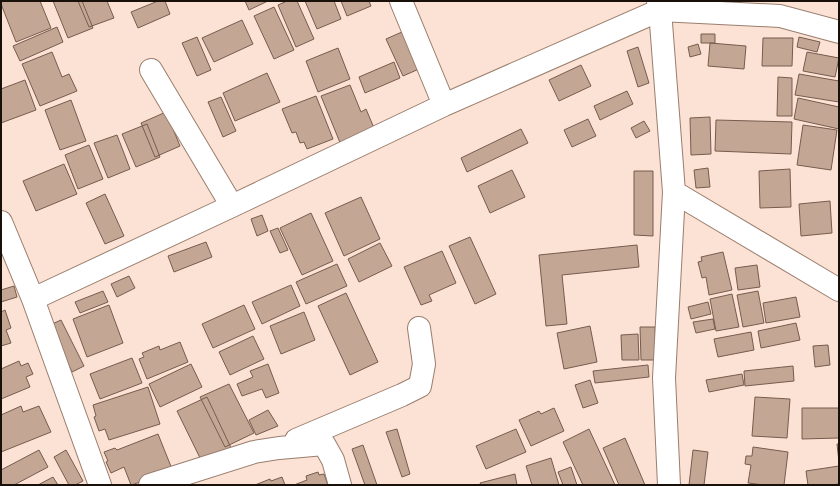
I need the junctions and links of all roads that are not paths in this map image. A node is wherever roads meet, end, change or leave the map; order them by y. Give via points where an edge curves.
1 (401, 1) edge
2 (659, 5) edge
3 (839, 32) edge
4 (151, 70) dead end
5 (444, 104) junction
6 (674, 192) junction
7 (232, 206) junction
8 (1, 222) edge
9 (839, 290) edge
10 (33, 299) junction
11 (419, 328) dead end
12 (279, 448) junction
13 (100, 485) edge
14 (150, 485) edge
15 (340, 485) edge
16 (669, 485) edge

1 - 5 street
2 - 3 street via 780,16
2 - 5 street
2 - 6 street
4 - 7 street
5 - 7 street
6 - 9 street
6 - 16 street via 664,378
7 - 10 street
8 - 10 street
10 - 13 street
11 - 12 street via 424,364 420,386
12 - 14 street via 254,452
12 - 15 street via 324,444 333,460

